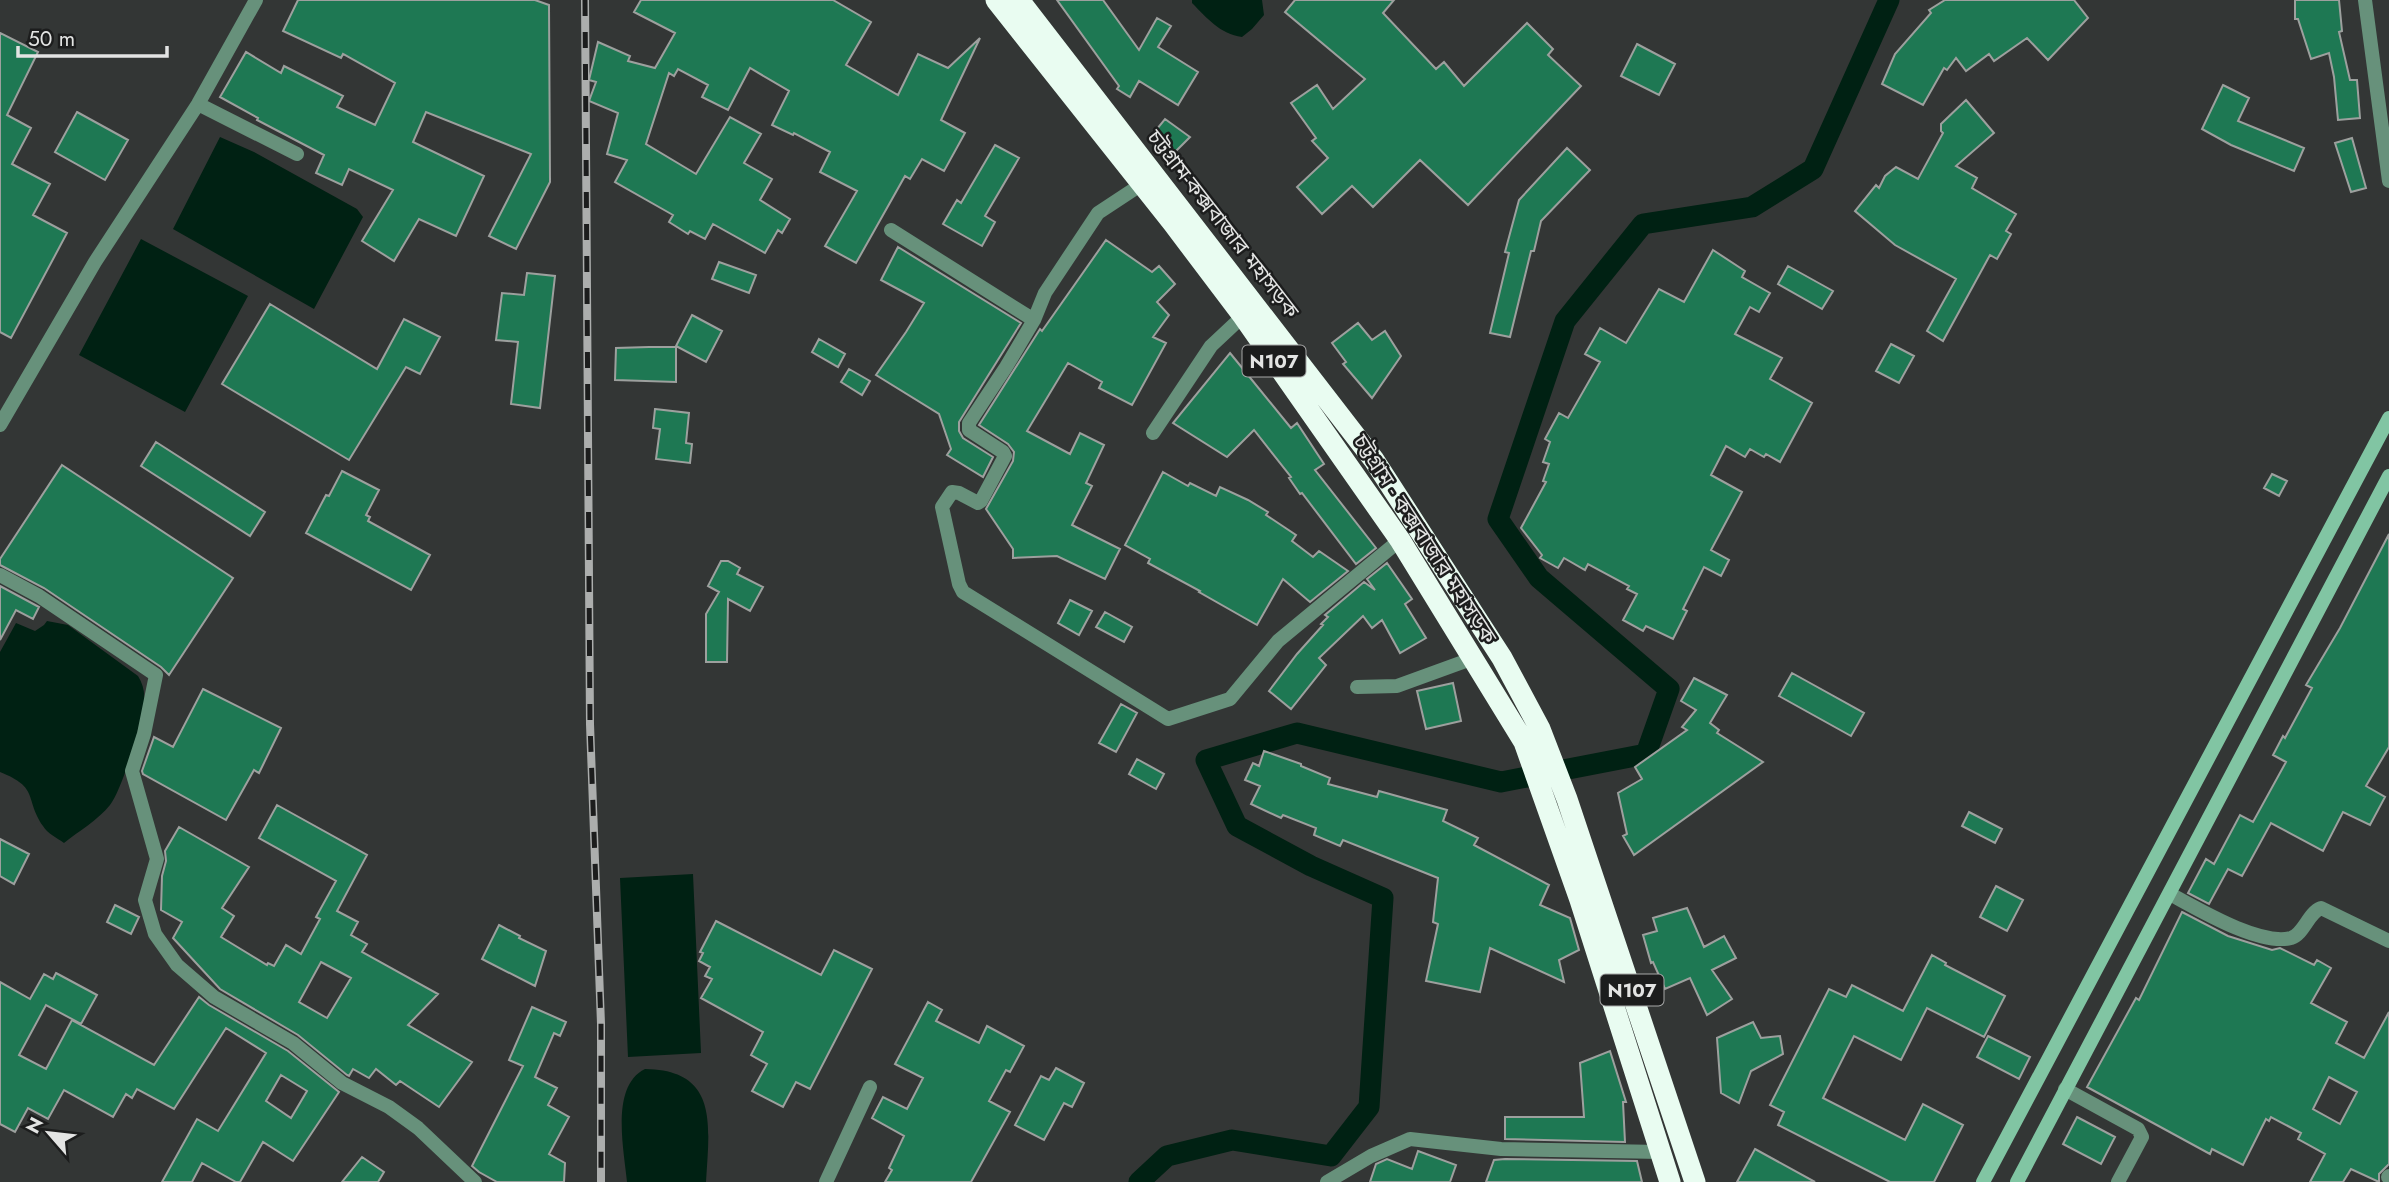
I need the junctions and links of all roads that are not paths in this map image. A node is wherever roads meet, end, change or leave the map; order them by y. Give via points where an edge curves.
1 (256, 0) edge
2 (996, 0) edge
3 (1018, 0) edge
4 (2365, 0) edge
5 (198, 104) junction
6 (297, 154) dead end
7 (2389, 181) edge
8 (1142, 184) junction
9 (891, 230) dead end
10 (1243, 316) junction
11 (1034, 320) junction
12 (2389, 418) edge
13 (0, 425) edge
14 (1153, 433) dead end
15 (2389, 476) edge
16 (1400, 540) junction
17 (0, 575) edge
18 (1474, 658) junction
19 (1357, 687) dead end
20 (1532, 735) junction
21 (2170, 894) junction
22 (2389, 941) edge
23 (870, 1087) dead end
24 (2065, 1089) junction
25 (1661, 1152) junction
26 (475, 1182) edge
27 (826, 1182) edge
28 (1327, 1182) edge
29 (1670, 1182) edge
30 (1695, 1182) edge
31 (1983, 1182) edge
32 (2017, 1182) edge
33 (2118, 1182) edge

1 - 5 street
2 - 8 highway, চট্টগ্রাম - কক্সবাজার মহাসড়ক / N107
3 - 20 highway, চট্টগ্রাম-কক্সবাজার মহাসড়ক / N107 via 1374,460 1502,658
4 - 7 street
5 - 6 street
5 - 13 street via 95,262
8 - 10 highway, চট্টগ্রাম - কক্সবাজার মহাসড়ক / N107
8 - 11 street via 1098,213 1045,293
9 - 11 street
10 - 14 street via 1211,346
10 - 16 highway, চট্টগ্রাম - কক্সবাজার মহাসড়ক / N107
11 - 16 street via 968,426 1003,452 1005,460 981,501 952,492 942,507 959,584 963,592 1168,719 1230,699 1278,640
12 - 31 street
15 - 21 street
16 - 18 highway, চট্টগ্রাম - কক্সবাজার মহাসড়ক / N107
17 - 26 street via 156,675 132,771 158,859 145,900 155,934 177,965 214,997 293,1043 342,1083 389,1107
18 - 19 street via 1397,686
18 - 20 highway, চট্টগ্রাম - কক্সবাজার মহাসড়ক / N107
20 - 25 highway, চট্টগ্রাম - কক্সবাজার মহাসড়ক / N107 via 1547,808
20 - 30 highway, N107 via 1567,799
21 - 22 street via 2225,924 2264,936 2289,939 2321,908
21 - 24 street
23 - 27 street
24 - 32 street
24 - 33 street via 2141,1132
25 - 28 street via 1501,1149 1409,1139
25 - 29 highway, চট্টগ্রাম - কক্সবাজার মহাসড়ক / N107

